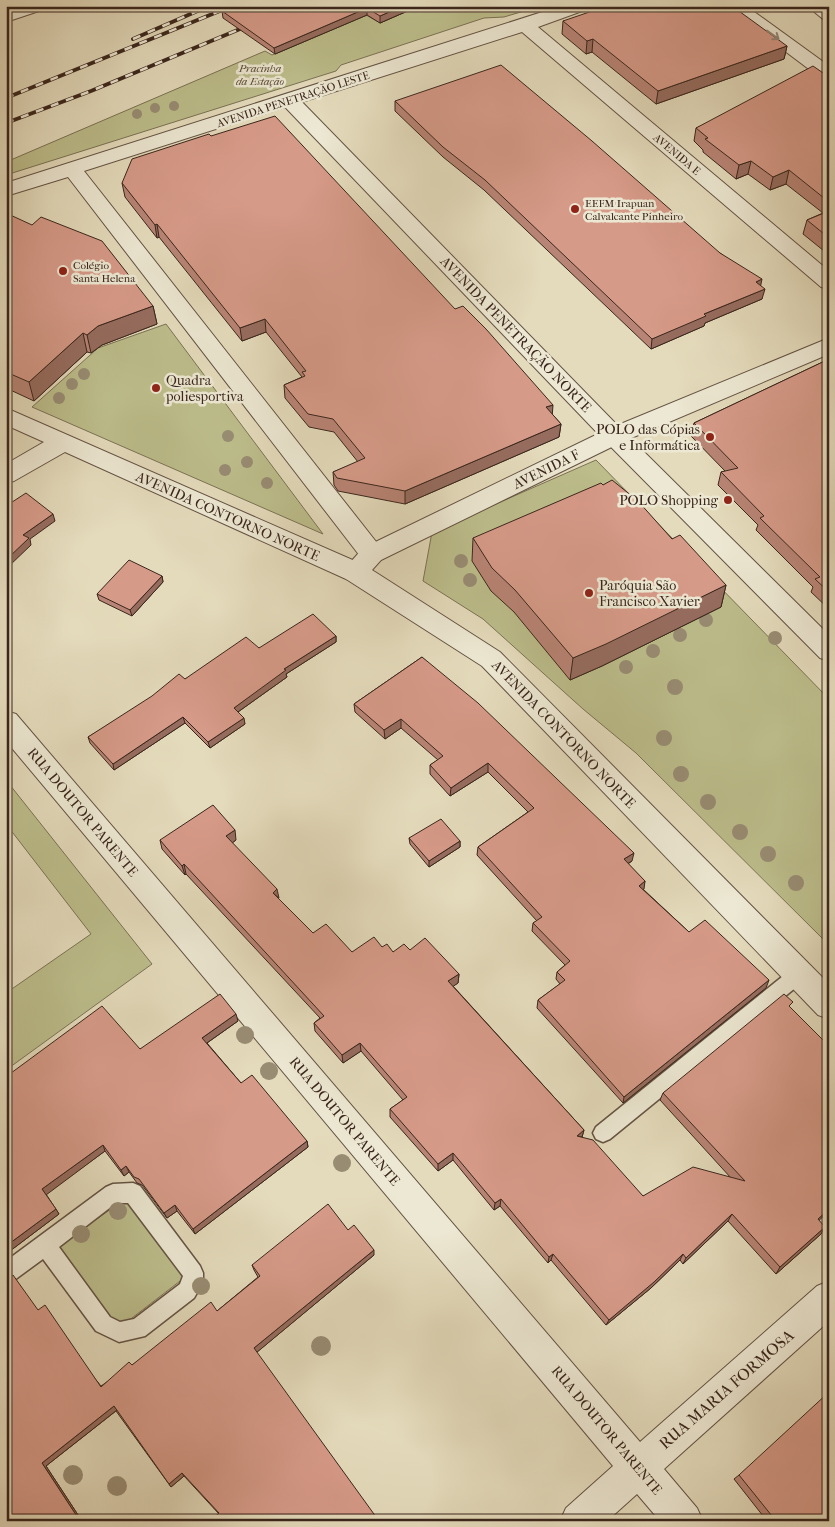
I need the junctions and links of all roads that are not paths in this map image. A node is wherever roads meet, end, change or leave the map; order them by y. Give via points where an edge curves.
1 (36, 6) edge
2 (579, 6) edge
3 (734, 6) edge
4 (816, 6) edge
5 (829, 15) edge
6 (6, 17) edge
7 (525, 25) junction
8 (829, 75) edge
9 (289, 100) junction
10 (73, 170) junction
11 (6, 190) edge
12 (829, 282) edge
13 (829, 345) edge
14 (6, 416) edge
15 (614, 436) junction
16 (63, 442) junction
17 (6, 474) edge
18 (363, 563) junction
19 (829, 651) edge
20 (6, 722) edge
21 (799, 974) junction
22 (829, 1005) edge
23 (603, 1133) dead end
24 (45, 1245) junction
25 (6, 1274) edge
26 (829, 1298) edge
27 (639, 1466) junction
28 (579, 1521) edge
29 (684, 1521) edge

1 - 6 street
2 - 7 street, AVENIDA PENETRAÇÃO LESTE
3 -> 8 street
4 - 5 street
7 - 9 street, AVENIDA PENETRAÇÃO LESTE
7 - 12 street, AVENIDA E
9 - 10 street, AVENIDA PENETRAÇÃO LESTE
9 - 15 street, AVENIDA PENETRAÇÃO NORTE
10 - 11 street, AVENIDA PENETRAÇÃO LESTE
10 - 18 street
13 - 15 street, AVENIDA F
14 - 16 street, AVENIDA CONTORNO NORTE
15 - 18 street, AVENIDA F
15 - 19 street, AVENIDA PENETRAÇÃO NORTE
16 - 17 street
16 - 18 street, AVENIDA CONTORNO NORTE
18 - 21 street, AVENIDA CONTORNO NORTE via 491,659
20 - 27 street, RUA DOUTOR PARENTE
21 - 22 street, AVENIDA CONTORNO NORTE
21 - 23 lane
24 - 24 lane via 103,1324 119,1332 138,1329 193,1282 193,1273 133,1193 113,1194
24 - 25 lane
26 - 27 street, RUA MARIA FORMOSA
27 - 28 street, RUA MARIA FORMOSA
27 - 29 street, RUA DOUTOR PARENTE

